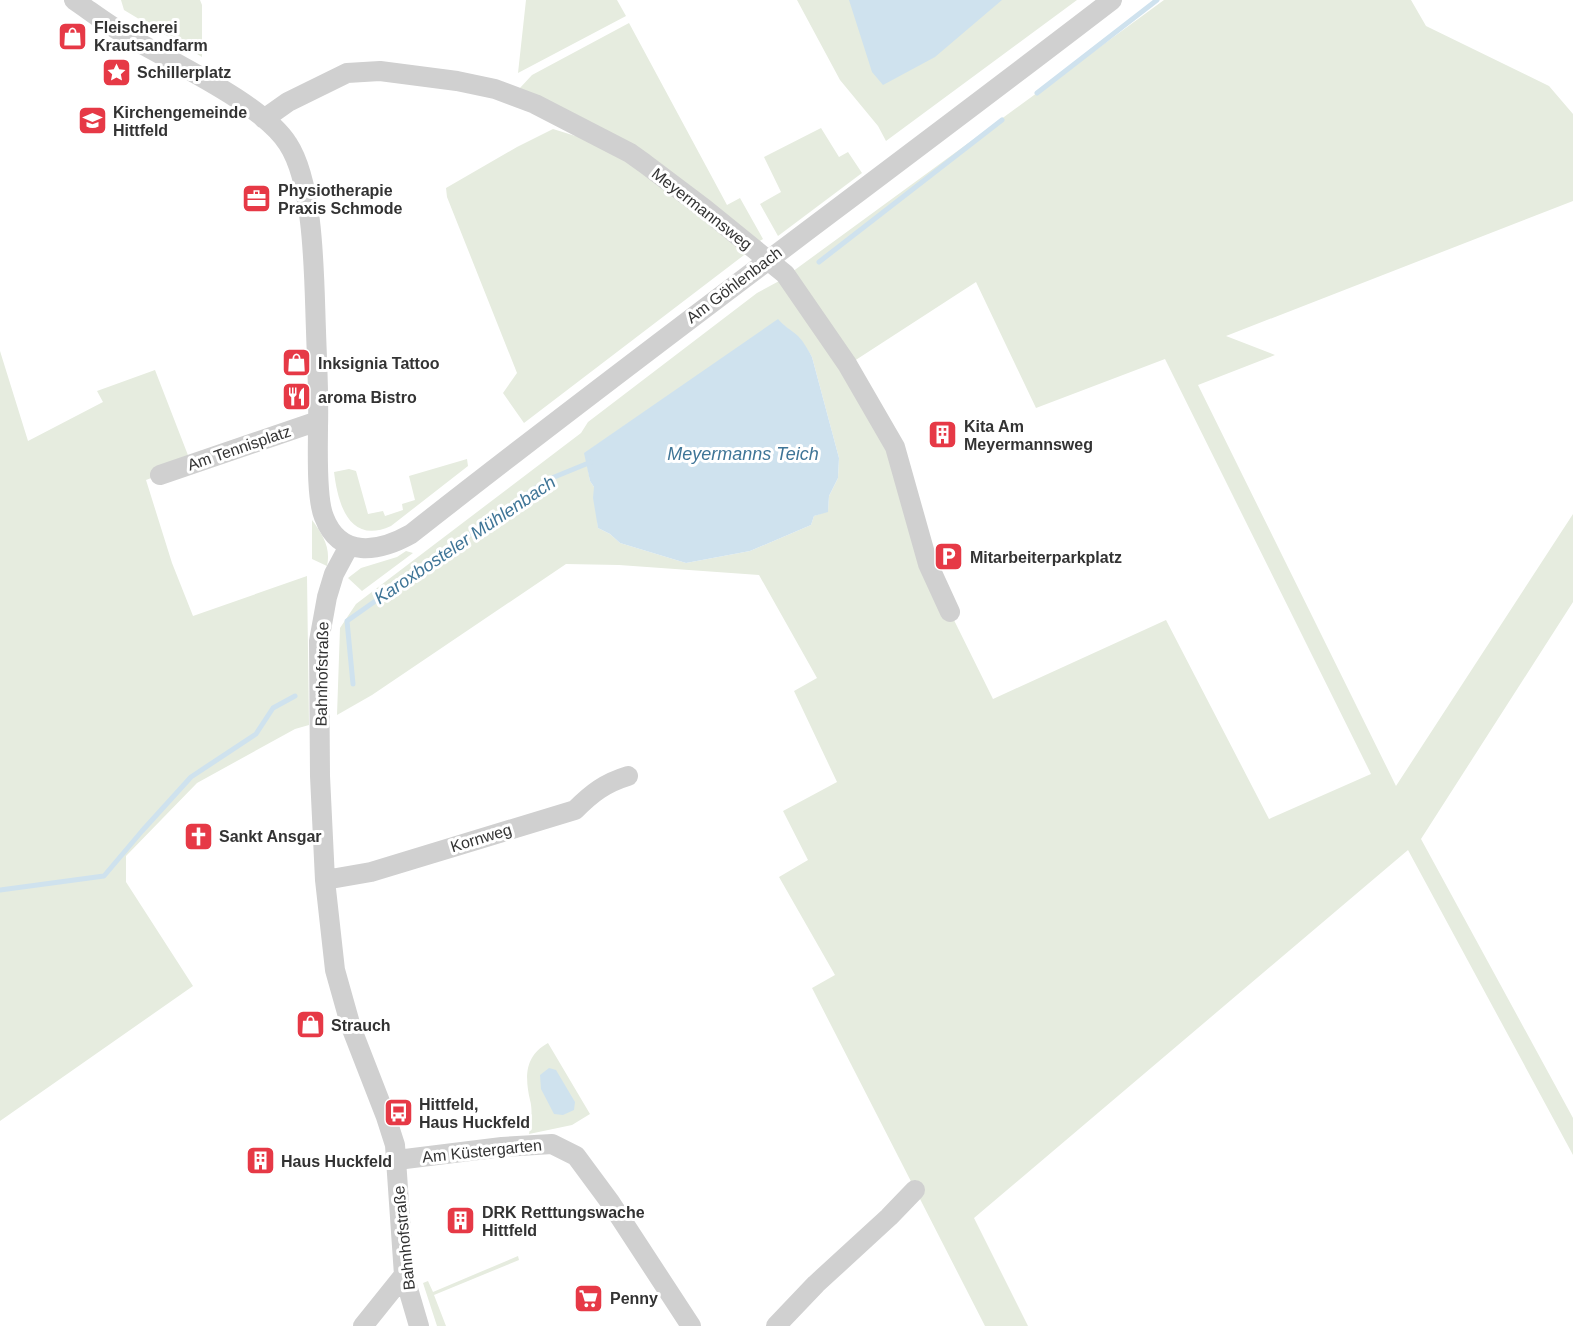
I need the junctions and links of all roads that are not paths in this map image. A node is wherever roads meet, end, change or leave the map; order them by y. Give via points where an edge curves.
1 (74, 0) edge
2 (1112, 0) edge
3 (264, 119) junction
4 (766, 260) junction
5 (318, 421) junction
6 (160, 475) dead end
7 (350, 546) junction
8 (950, 612) dead end
9 (628, 776) dead end
10 (325, 880) junction
11 (397, 1160) junction
12 (915, 1190) dead end
13 (404, 1275) junction
14 (363, 1326) edge
15 (418, 1326) edge
16 (691, 1326) edge
17 (776, 1326) edge

1 - 3 street
2 - 4 street, Am Göhlenbach
3 - 4 street, Meyermannsweg via 288,102 347,73 380,71 495,89 535,104 630,153
3 - 5 street via 295,155 304,189 312,241
4 - 7 street, Am Göhlenbach via 411,534 372,549
4 - 8 street, Meyermannsweg via 785,274 848,364 895,447 928,564
5 - 6 street, Am Tennisplatz
5 - 7 street via 323,517 334,536
7 - 10 street, Bahnhofstraße via 334,574 320,641
9 - 10 street, Kornweg via 610,782 575,810 371,872
10 - 11 street, Bahnhofstraße via 335,970
11 - 13 street, Bahnhofstraße
11 - 16 street, Am Küstergarten via 552,1144 576,1156
12 - 17 street
13 - 14 street
13 - 15 street, Bahnhofstraße

